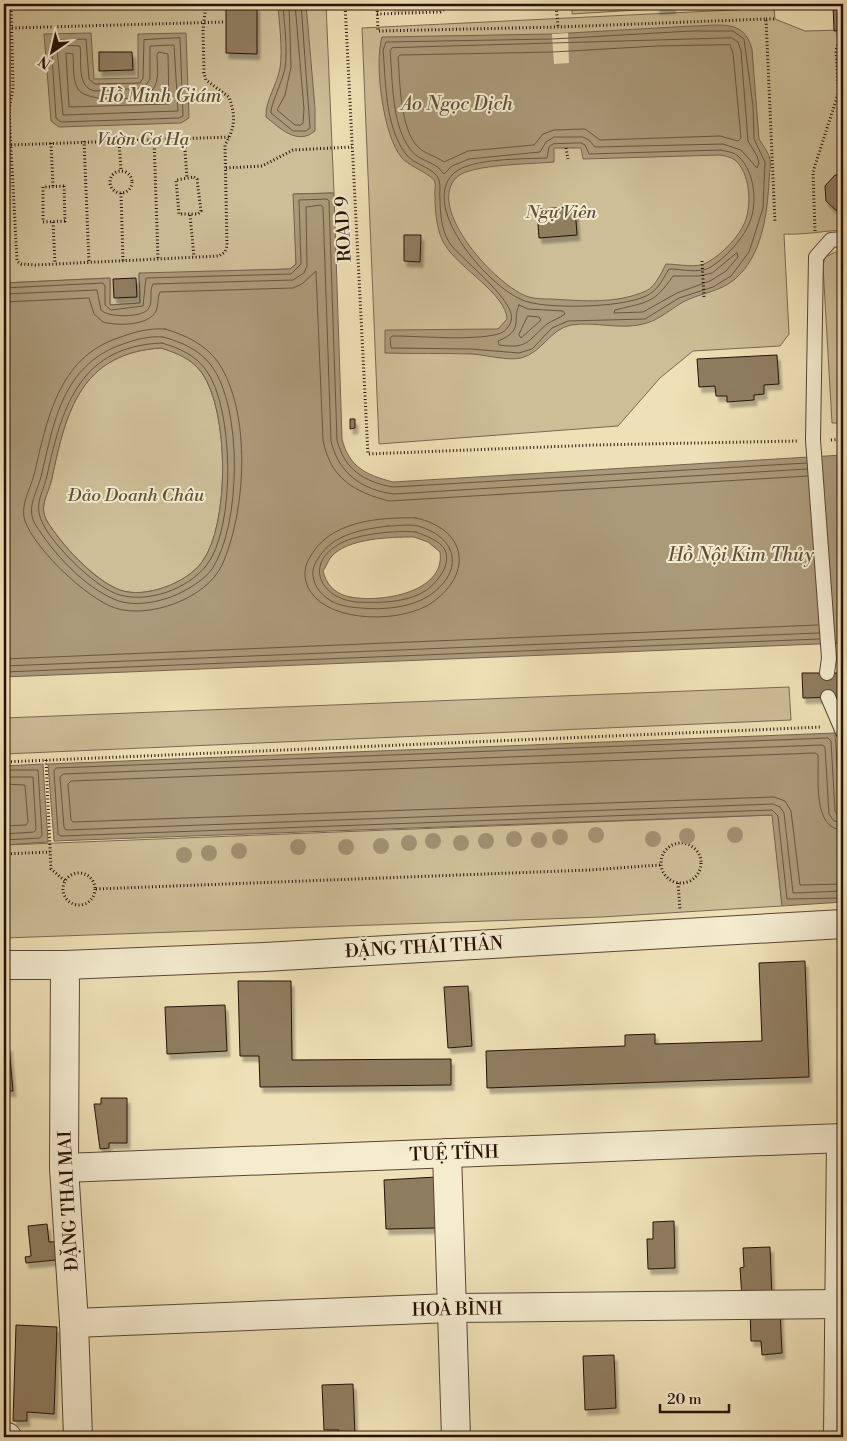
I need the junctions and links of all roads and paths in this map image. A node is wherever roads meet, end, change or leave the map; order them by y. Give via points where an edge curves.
1 (11, 4) edge
2 (206, 4) edge
3 (345, 4) edge
4 (377, 4) edge
5 (454, 4) edge
6 (556, 4) edge
7 (843, 4) edge
8 (377, 14) junction
9 (843, 14) edge
10 (766, 19) junction
11 (775, 19) dead end
12 (204, 21) junction
13 (224, 22) dead end
14 (558, 27) junction
15 (12, 28) junction
16 (843, 32) edge
17 (838, 94) junction
18 (4, 100) edge
19 (11, 100) junction
20 (230, 137) junction
21 (154, 138) junction
22 (184, 138) junction
23 (119, 140) junction
24 (84, 142) junction
25 (51, 143) junction
26 (11, 145) junction
27 (352, 147) junction
28 (566, 148) dead end
29 (568, 159) dead end
30 (226, 168) junction
31 (121, 170) junction
32 (843, 175) edge
33 (186, 178) junction
34 (53, 187) junction
35 (121, 193) junction
36 (190, 215) junction
37 (53, 222) junction
38 (775, 223) dead end
39 (843, 239) edge
40 (194, 257) junction
41 (816, 257) junction
42 (158, 259) junction
43 (123, 261) junction
44 (702, 261) dead end
45 (89, 263) junction
46 (55, 264) junction
47 (704, 297) dead end
48 (813, 440) junction
49 (827, 673) dead end
50 (830, 704) dead end
51 (842, 729) edge
52 (4, 762) edge
53 (46, 762) junction
54 (843, 790) edge
55 (50, 852) junction
56 (4, 854) edge
57 (661, 864) junction
58 (65, 881) junction
59 (96, 890) junction
60 (843, 924) edge
61 (4, 965) edge
62 (65, 965) junction
63 (842, 1138) edge
64 (447, 1153) junction
65 (64, 1168) junction
66 (840, 1304) junction
67 (451, 1308) junction
68 (74, 1323) junction
69 (78, 1437) edge
70 (456, 1437) edge
71 (838, 1437) edge

1 - 15 path
2 - 12 path
3 - 27 path, ROAD 9
4 - 8 path
5 - 8 path via 440,12
6 - 14 path
7 - 9 path
8 - 14 path via 378,31
10 - 11 path
10 - 14 path
10 - 38 path
12 - 13 path
12 - 15 path
12 - 20 path via 204,74 206,80 229,97 234,125
15 - 19 path
16 - 17 path via 836,50
17 - 32 path
17 - 41 path via 813,172
18 - 19 path
19 - 26 path
20 - 22 path
20 - 30 path via 225,145
21 - 22 path
21 - 23 path
21 - 42 path
22 - 33 path
23 - 24 path
23 - 31 path
24 - 25 path
24 - 45 path
25 - 26 path
25 - 34 path
26 - 46 path via 17,261 34,266
27 - 30 path via 293,150 262,166
27 - 48 path, ROAD 9 via 368,454
28 - 29 path
30 - 40 path via 225,252 219,256
31 - 35 path via 128,172 132,182 127,191
31 - 35 path via 112,174 109,184
33 - 36 path via 176,180 179,214
33 - 36 path via 197,179 201,211
34 - 37 path via 43,187 43,222
34 - 37 path via 64,186 65,221
35 - 43 path
36 - 40 path
37 - 46 path
39 - 41 lane via 831,240
40 - 42 path
41 - 48 lane
42 - 43 path
43 - 45 path
44 - 47 path
45 - 46 path
48 - 49 lane via 829,658
50 - 51 lane
51 - 53 path
51 - 54 path
52 - 53 path
53 - 55 path
55 - 56 path
55 - 58 path via 51,869
57 - 57 path via 666,850 680,843 695,848 701,862 696,877 682,884 668,878
57 - 59 path
58 - 59 path via 79,873 88,875
58 - 59 path via 65,897 71,903 87,903
60 - 62 street, ĐẶNG THÁI THÂN
61 - 62 street, ĐẶNG THÁI THÂN
62 - 65 street, ĐẶNG THAI MAI
63 - 64 street, TUỆ TĨNH
63 - 66 street
64 - 65 street, TUỆ TĨNH
64 - 67 street
65 - 68 street, ĐẶNG THAI MAI
66 - 67 street, HOÀ BÌNH
66 - 71 street
67 - 68 street, HOÀ BÌNH
67 - 70 street
68 - 69 street, ĐẶNG THAI MAI

